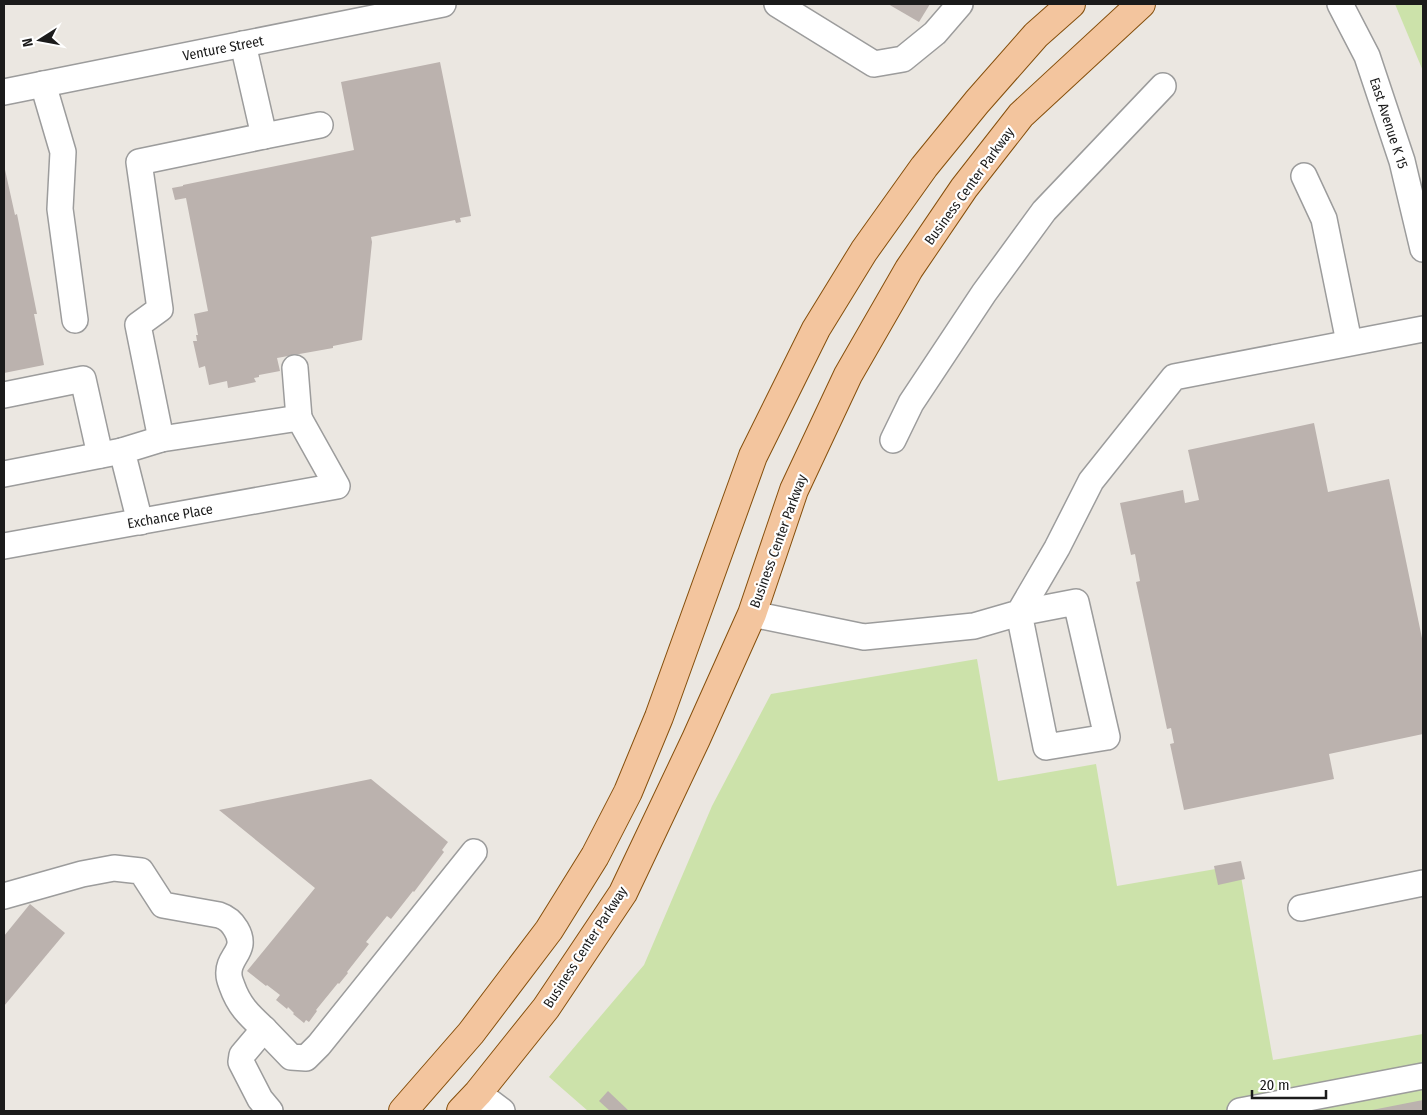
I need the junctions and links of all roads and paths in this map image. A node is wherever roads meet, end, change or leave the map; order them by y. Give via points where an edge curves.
1 (443, 4) edge
2 (777, 4) edge
3 (960, 4) edge
4 (1071, 4) edge
5 (1141, 4) edge
6 (1340, 4) edge
7 (243, 44) junction
8 (43, 84) junction
9 (1163, 86) dead end
10 (4, 92) edge
11 (320, 125) dead end
12 (264, 136) junction
13 (1304, 176) dead end
14 (1423, 248) edge
15 (75, 320) dead end
16 (1423, 329) edge
17 (1349, 342) junction
18 (295, 368) dead end
19 (4, 395) edge
20 (299, 418) junction
21 (162, 439) junction
22 (893, 440) dead end
23 (111, 453) junction
24 (4, 474) edge
25 (140, 522) junction
26 (4, 546) edge
27 (752, 614) junction
28 (1019, 614) junction
29 (474, 852) dead end
30 (1423, 883) edge
31 (4, 896) edge
32 (1301, 908) dead end
33 (264, 1028) junction
34 (1423, 1076) edge
35 (469, 1102) edge
36 (270, 1111) edge
37 (403, 1111) edge
38 (502, 1111) edge
39 (1240, 1111) edge

1 - 7 street, Venture Street
2 - 3 street via 874,64 903,59 934,33
4 - 37 main road via 1036,35 924,167 864,252 816,329 752,456 659,717 628,792 603,840 549,930 471,1033
5 - 27 main road, Business Center Parkway via 1021,115 964,188 910,269 848,375 794,490
6 - 14 street, East Avenue K 15 via 1367,56 1402,161
7 - 8 street, Venture Street
7 - 12 street
8 - 10 street, Venture Street
8 - 15 street via 63,152 60,209
9 - 22 street via 1044,211 911,402
11 - 12 street
12 - 21 street via 139,162 160,309 138,325
13 - 17 street via 1324,219
16 - 17 street
17 - 28 street via 1174,377 1091,481
18 - 20 street
19 - 23 street via 83,379
20 - 21 street
20 - 25 street, Exchance Place via 337,486
21 - 23 street
23 - 24 street
23 - 25 street
25 - 26 street, Exchance Place
27 - 28 street via 864,637 974,626
27 - 35 main road, Business Center Parkway via 623,893 546,1008
28 - 28 street via 1046,747 1107,737 1076,602
29 - 33 street via 306,1058 291,1057
30 - 32 street
31 - 33 street via 114,868 141,871 163,905 219,915 233,923 240,936 241,947 229,968 228,977 237,1000
33 - 36 street via 242,1055 241,1062
34 - 39 street
35 - 38 street

